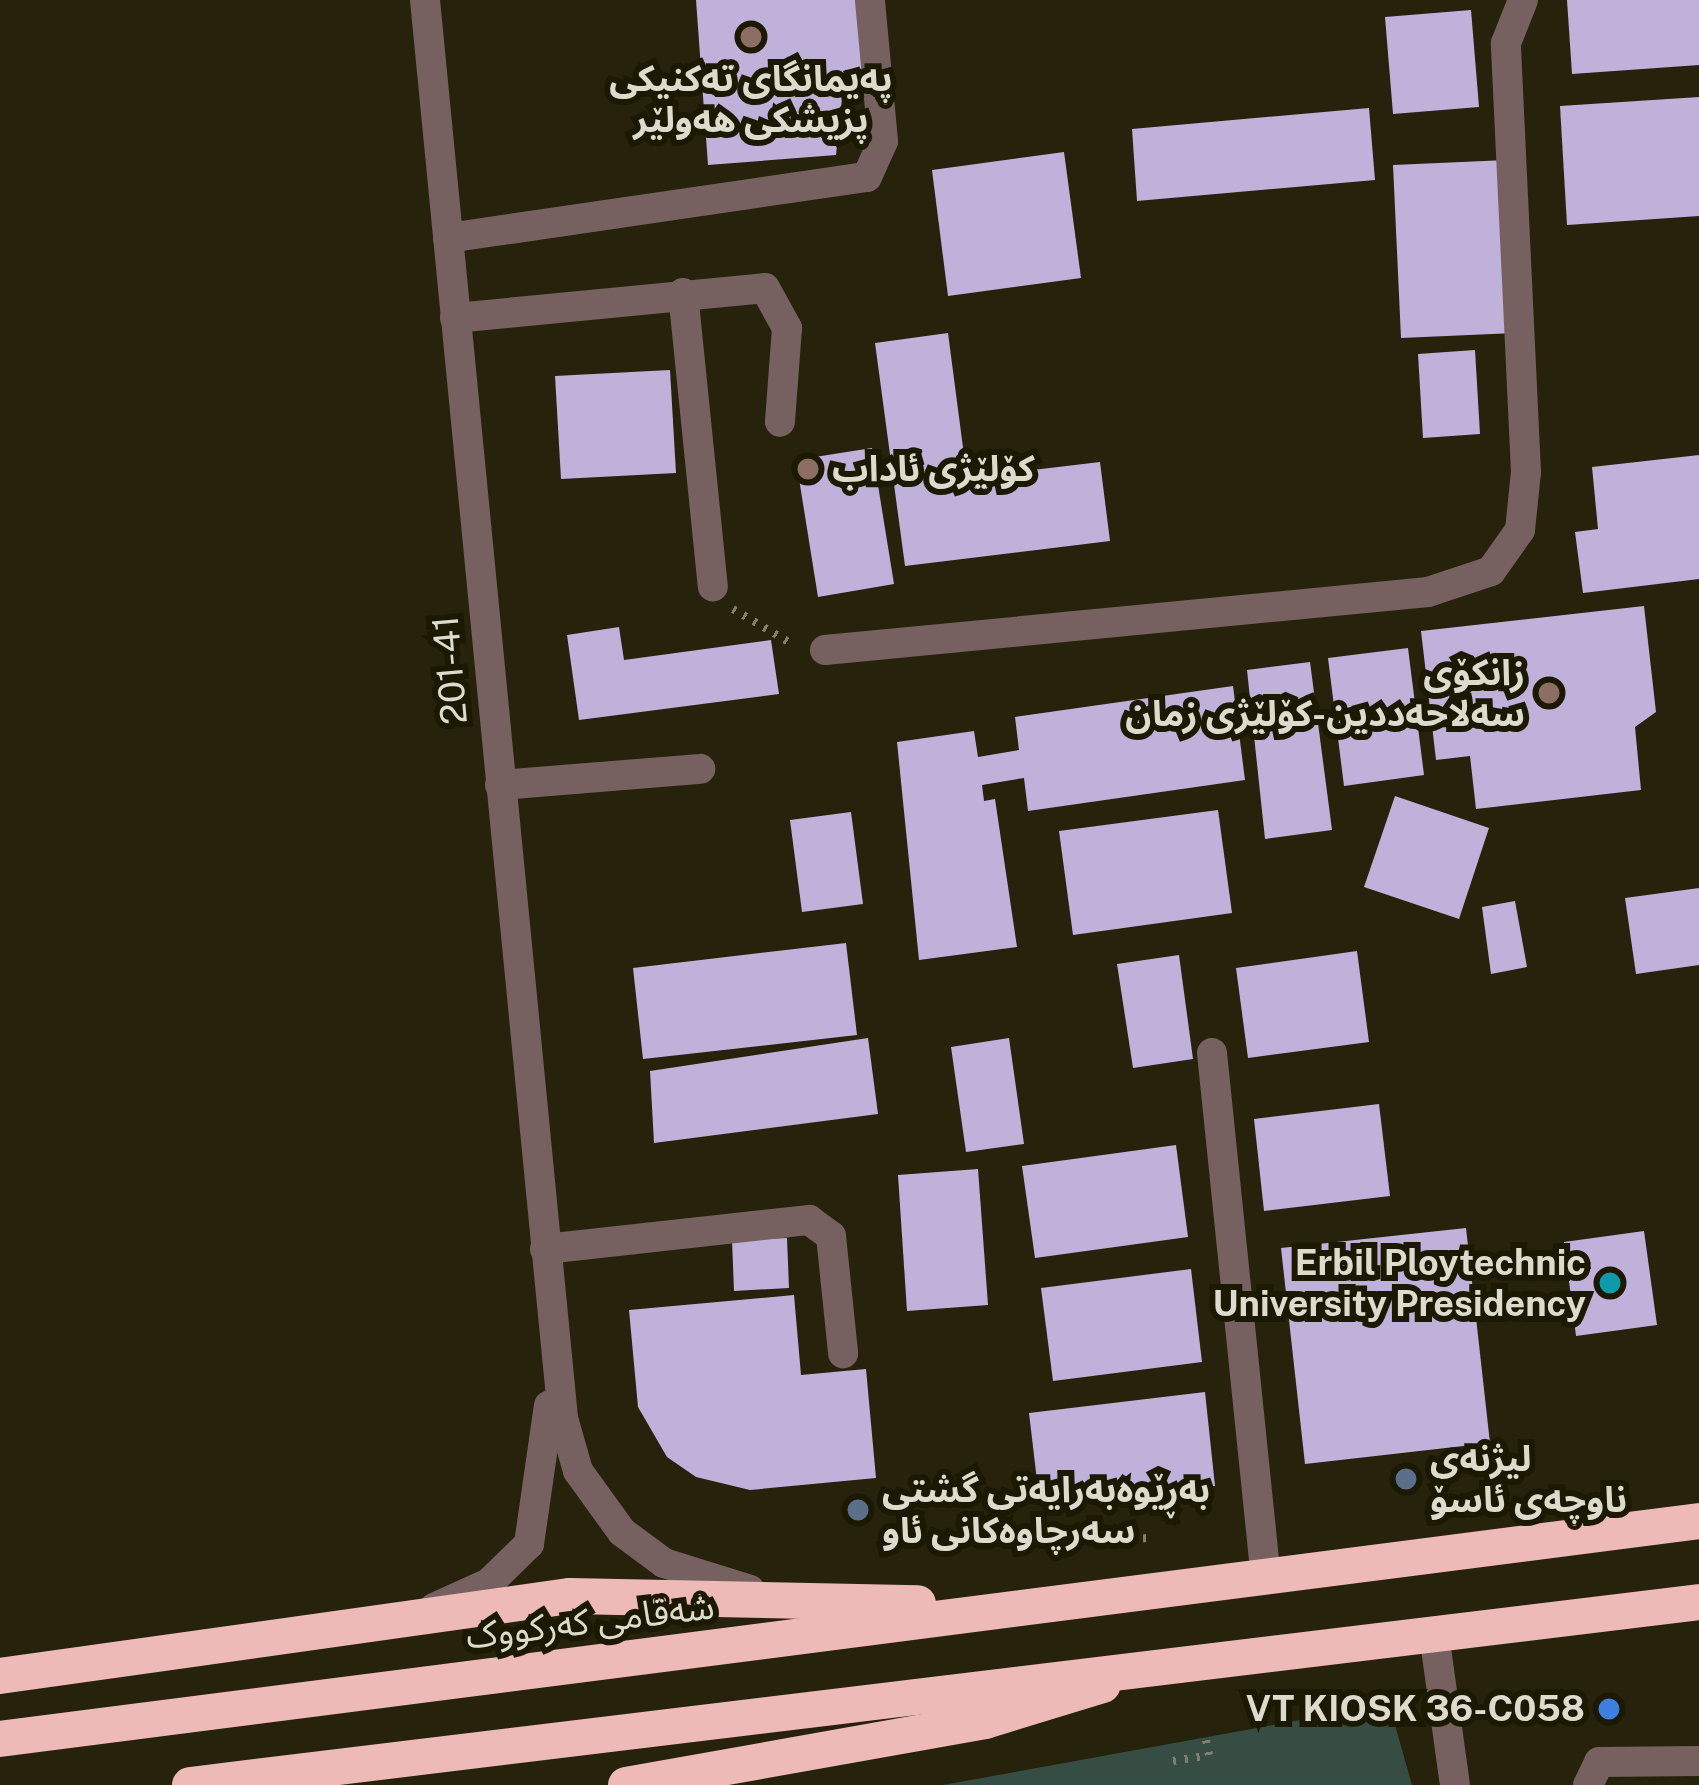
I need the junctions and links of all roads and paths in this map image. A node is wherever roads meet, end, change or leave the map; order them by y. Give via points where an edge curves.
1 (425, 0) edge
2 (870, 0) edge
3 (1523, 0) edge
4 (448, 238) junction
5 (683, 293) junction
6 (455, 318) junction
7 (780, 422) dead end
8 (713, 586) joint
9 (825, 650) joint
10 (700, 769) dead end
11 (500, 785) junction
12 (1212, 1053) dead end
13 (545, 1249) junction
14 (551, 1333) junction
15 (844, 1352) dead end
16 (1699, 1521) edge
17 (1093, 1524) dead end
18 (1149, 1538) dead end
19 (1266, 1579) junction
20 (1191, 1589) junction
21 (809, 1602) junction
22 (1699, 1602) edge
23 (403, 1620) junction
24 (1434, 1634) junction
25 (1204, 1655) junction
26 (0, 1676) edge
27 (0, 1739) edge
28 (1206, 1740) dead end
29 (1173, 1761) dead end
30 (1699, 1761) edge
31 (729, 1778) edge
32 (190, 1785) edge
33 (626, 1785) edge
34 (1455, 1785) edge
35 (1588, 1785) edge

1 - 4 street, 201-41
2 - 4 street via 883,141 867,178
3 - 9 street via 1506,43 1526,472 1520,530 1491,571 1428,592
4 - 6 street, 201-41
5 - 6 street
5 - 7 street via 765,288 784,307
5 - 8 street
6 - 11 street, 201-41
8 - 9 path via 798,648
10 - 11 street
11 - 13 street, 201-41
12 - 19 street
13 - 14 street, 201-41
13 - 15 street via 809,1220 831,1236
14 - 21 street, 201-41 via 578,1471 622,1532 695,1575
14 - 23 street, 201-41 via 529,1544 489,1583
16 - 19 highway, شەقامی کەرکووک
17 - 18 path via 1095,1541
19 - 20 highway, شەقامی کەرکووک
20 - 21 highway, شەقامی کەرکووک
20 - 27 highway, شەقامی کەرکووک
21 - 23 highway, شەقامی کەرکووک via 570,1596
22 - 24 highway
23 - 26 highway, شەقامی کەرکووک
24 - 25 highway
24 - 34 street
25 - 31 highway via 986,1720
25 - 32 highway
28 - 29 path via 1209,1755
30 - 35 street via 1599,1762
31 - 33 highway

